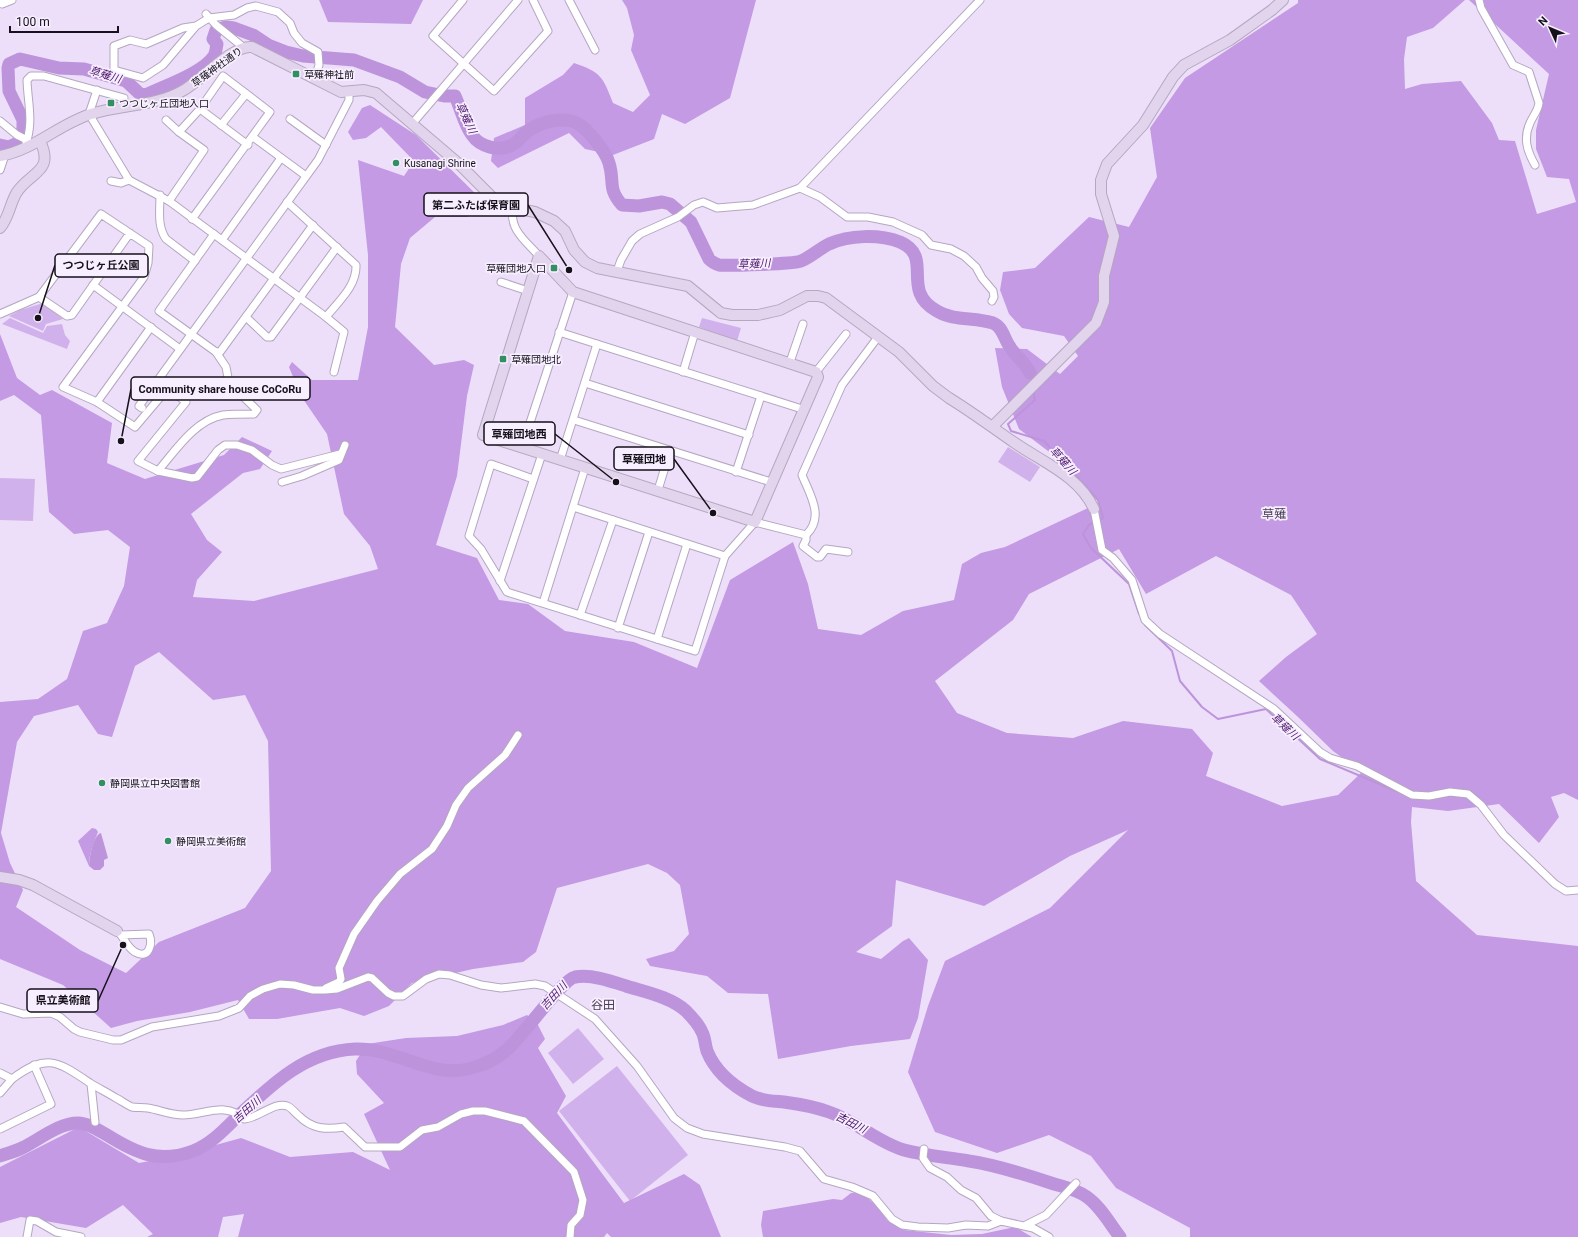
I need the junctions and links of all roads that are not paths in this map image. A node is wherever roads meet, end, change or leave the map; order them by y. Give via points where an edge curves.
1 (12, 0) edge
2 (463, 0) edge
3 (518, 0) edge
4 (533, 0) edge
5 (569, 0) edge
6 (980, 0) edge
7 (1283, 0) edge
8 (1479, 0) edge
9 (0, 3) edge
10 (208, 16) junction
11 (196, 26) junction
12 (243, 47) junction
13 (595, 50) dead end
14 (463, 64) junction
15 (315, 78) junction
16 (97, 90) junction
17 (349, 93) junction
18 (246, 94) junction
19 (124, 98) dead end
20 (200, 109) junction
21 (89, 114) junction
22 (290, 119) dead end
23 (166, 120) dead end
24 (0, 121) edge
25 (412, 124) junction
26 (221, 125) junction
27 (179, 132) junction
28 (253, 137) junction
29 (40, 141) junction
30 (26, 142) junction
31 (248, 145) junction
32 (326, 145) junction
33 (2, 156) edge
34 (281, 158) junction
35 (1535, 165) dead end
36 (0, 170) edge
37 (306, 176) junction
38 (129, 180) junction
39 (111, 181) dead end
40 (800, 188) junction
41 (160, 195) junction
42 (169, 201) junction
43 (287, 202) junction
44 (513, 208) junction
45 (192, 219) junction
46 (312, 225) junction
47 (0, 228) edge
48 (130, 233) junction
49 (214, 234) junction
50 (222, 240) junction
51 (337, 247) junction
52 (539, 256) junction
53 (246, 258) junction
54 (195, 261) junction
55 (617, 271) junction
56 (273, 278) junction
57 (501, 282) dead end
58 (93, 285) junction
59 (528, 292) junction
60 (573, 292) junction
61 (39, 297) junction
62 (300, 299) junction
63 (992, 301) dead end
64 (122, 306) junction
65 (0, 314) edge
66 (246, 317) junction
67 (326, 317) junction
68 (803, 324) dead end
69 (151, 328) junction
70 (559, 332) junction
71 (695, 332) junction
72 (190, 334) junction
73 (846, 334) dead end
74 (878, 336) junction
75 (597, 344) junction
76 (180, 349) junction
77 (216, 352) junction
78 (790, 362) junction
79 (334, 372) dead end
80 (683, 372) junction
81 (816, 372) junction
82 (585, 382) junction
83 (761, 396) junction
84 (97, 402) junction
85 (142, 408) dead end
86 (802, 409) junction
87 (574, 420) junction
88 (993, 426) junction
89 (749, 435) junction
90 (345, 445) dead end
91 (522, 447) junction
92 (670, 451) junction
93 (340, 454) junction
94 (542, 454) junction
95 (560, 460) junction
96 (585, 468) junction
97 (158, 471) junction
98 (736, 472) junction
99 (533, 479) junction
100 (282, 482) dead end
101 (771, 482) junction
102 (658, 490) junction
103 (573, 507) junction
104 (1094, 509) joint
105 (613, 520) junction
106 (755, 522) junction
107 (648, 532) junction
108 (806, 535) junction
109 (688, 544) junction
110 (848, 552) dead end
111 (726, 556) junction
112 (500, 581) junction
113 (543, 604) junction
114 (580, 615) junction
115 (618, 628) junction
116 (657, 639) junction
117 (518, 735) dead end
118 (0, 877) edge
119 (1578, 890) edge
120 (119, 933) dead end
121 (325, 990) junction
122 (0, 1007) edge
123 (34, 1065) junction
124 (0, 1073) edge
125 (12, 1079) junction
126 (91, 1084) junction
127 (0, 1093) edge
128 (95, 1122) dead end
129 (0, 1129) edge
130 (924, 1149) dead end
131 (1076, 1182) dead end
132 (1001, 1221) junction
133 (1026, 1225) junction
134 (27, 1237) edge
135 (81, 1237) edge
136 (570, 1237) edge
137 (1049, 1237) edge

1 - 9 street
2 - 14 street via 433,36
3 - 14 street
4 - 14 street via 548,30 494,92
5 - 13 street
6 - 40 street
7 - 88 street via 1230,40 1184,65 1173,77 1143,125 1107,164 1101,180 1101,194 1114,236 1104,276 1104,302 1096,323
8 - 35 street via 1513,65 1529,72 1539,103 1530,123 1526,142
10 - 11 street
10 - 12 street
10 - 15 street via 234,15 256,6 278,12 290,23 302,43 318,52 319,65
11 - 11 street via 163,65 143,78 114,70 114,46 130,40 146,44 182,28
12 - 15 street, 草薙神社通り via 261,50
12 - 21 street, 草薙神社通り via 190,87 167,99
14 - 25 street
15 - 17 street, 草薙神社通り via 341,92
16 - 19 street
16 - 21 street
16 - 30 street via 44,76 31,76 27,80 31,109
17 - 25 street, 草薙神社通り via 364,90 376,93
17 - 32 street via 349,100
18 - 20 street via 223,76
18 - 26 street
18 - 28 street via 270,112
20 - 26 street
20 - 27 street
21 - 29 street, 草薙神社通り
21 - 38 street
22 - 32 street
23 - 27 street
24 - 30 street
25 - 44 street, 草薙神社通り via 458,163 496,201
26 - 31 street
27 - 42 street via 204,150
28 - 31 street
28 - 34 street
29 - 30 street, 草薙神社通り
29 - 47 street via 45,153 43,166 18,191 5,223
30 - 33 street, 草薙神社通り
31 - 45 street
32 - 37 street
33 - 36 street
34 - 37 street
34 - 50 street
37 - 43 street
38 - 39 street via 121,183
38 - 41 street
40 - 55 street via 753,205 717,208 703,202 694,205 678,217 640,234 632,241
40 - 63 street via 820,197 848,217 868,217 893,222 922,234 931,245 951,249 964,256 976,267 993,291
41 - 42 street
41 - 54 street via 159,222 163,234
42 - 45 street
43 - 46 street
43 - 53 street
44 - 52 street via 512,222 516,230
44 - 55 street, 草薙神社通り via 535,212 554,221 566,231 574,250 585,262 597,268
45 - 49 street
46 - 51 street
46 - 56 street
48 - 58 street
48 - 61 street via 101,214
48 - 64 street via 149,246 148,263 144,277
49 - 50 street
49 - 54 street
50 - 53 street
51 - 62 street
51 - 67 street via 356,265 356,274 354,282
52 - 59 street
52 - 60 street
53 - 56 street
53 - 72 street
54 - 72 street via 160,311
55 - 74 street, 草薙神社通り via 688,286 722,313 732,315 758,315 780,310 807,296 818,296 830,301
56 - 62 street
56 - 66 street
57 - 59 street
58 - 61 street via 72,315 67,316
58 - 64 street
59 - 91 street via 483,435
60 - 70 street
60 - 71 street
61 - 65 street
62 - 66 street via 270,337
62 - 67 street
64 - 69 street
64 - 84 street via 63,387
66 - 77 street via 220,352
67 - 79 street via 344,332
68 - 78 street
69 - 76 street
69 - 84 street
70 - 75 street
70 - 91 street
71 - 78 street
71 - 80 street
72 - 76 street
72 - 77 street
73 - 81 street
74 - 88 street, 草薙神社通り via 899,352 933,386
74 - 108 street via 842,385 802,475 815,505 816,515 813,529
75 - 80 street
75 - 82 street
76 - 85 street via 139,406
77 - 97 street via 226,367 228,383 257,410 254,414 222,415 206,421 190,434
78 - 81 street
80 - 83 street
81 - 86 street via 818,377
82 - 87 street
82 - 89 street
83 - 86 street
83 - 89 street
84 - 97 street via 135,426 168,388 186,402 138,461
86 - 101 street
87 - 92 street
87 - 95 street
88 - 104 street, 草薙神社通り via 1081,487
89 - 98 street
90 - 93 street
91 - 94 street
92 - 98 street
92 - 102 street
93 - 97 street via 281,469 252,450 237,445 225,445 197,477
93 - 100 street via 339,460
94 - 95 street
94 - 99 street
95 - 96 street
96 - 102 street
96 - 103 street
98 - 101 street
99 - 112 street
99 - 112 street via 491,464 469,536 481,549
101 - 106 street
102 - 106 street
103 - 105 street
103 - 113 street
104 - 119 street via 1102,550 1132,580 1145,620 1160,634 1274,708 1320,752 1330,758 1357,766 1412,795 1429,796 1450,792 1468,794 1481,805 1504,835 1555,884 1566,891
105 - 107 street
105 - 114 street
106 - 108 street
106 - 111 street
107 - 109 street
107 - 115 street
108 - 110 street via 802,546 817,557 826,549
109 - 111 street
109 - 116 street
111 - 116 street via 695,651
112 - 113 street via 507,592
113 - 114 street
114 - 115 street
115 - 116 street
117 - 121 street via 505,755 468,788 432,849 400,874 377,901 354,934 339,968 341,979 327,986
118 - 120 street via 33,885
121 - 122 street via 280,984 263,989 250,996 239,1008 219,1016 152,1027 113,1040 80,1032 51,1013 23,1014
121 - 132 street via 337,989 368,977 388,993 403,996 426,978 440,974 501,988 540,985 594,1019 637,1066 674,1118 693,1131 800,1151 824,1179 852,1186 873,1196 892,1219 902,1225 948,1228 966,1225 988,1226
123 - 125 street
123 - 126 street via 46,1062 58,1064 71,1069
123 - 129 street via 51,1104
124 - 125 street
125 - 127 street
126 - 128 street
126 - 136 street via 133,1107 168,1114 236,1111 244,1119 249,1119 280,1105 288,1106 307,1124 328,1130 344,1127 365,1148 400,1147 422,1130 438,1127 472,1111 485,1111 524,1121 574,1172 583,1200 580,1215 571,1225
130 - 132 street via 924,1158 930,1168 976,1198 991,1216
131 - 133 street via 1046,1215
132 - 133 street
133 - 137 street
134 - 135 street via 30,1220 37,1220 56,1232

